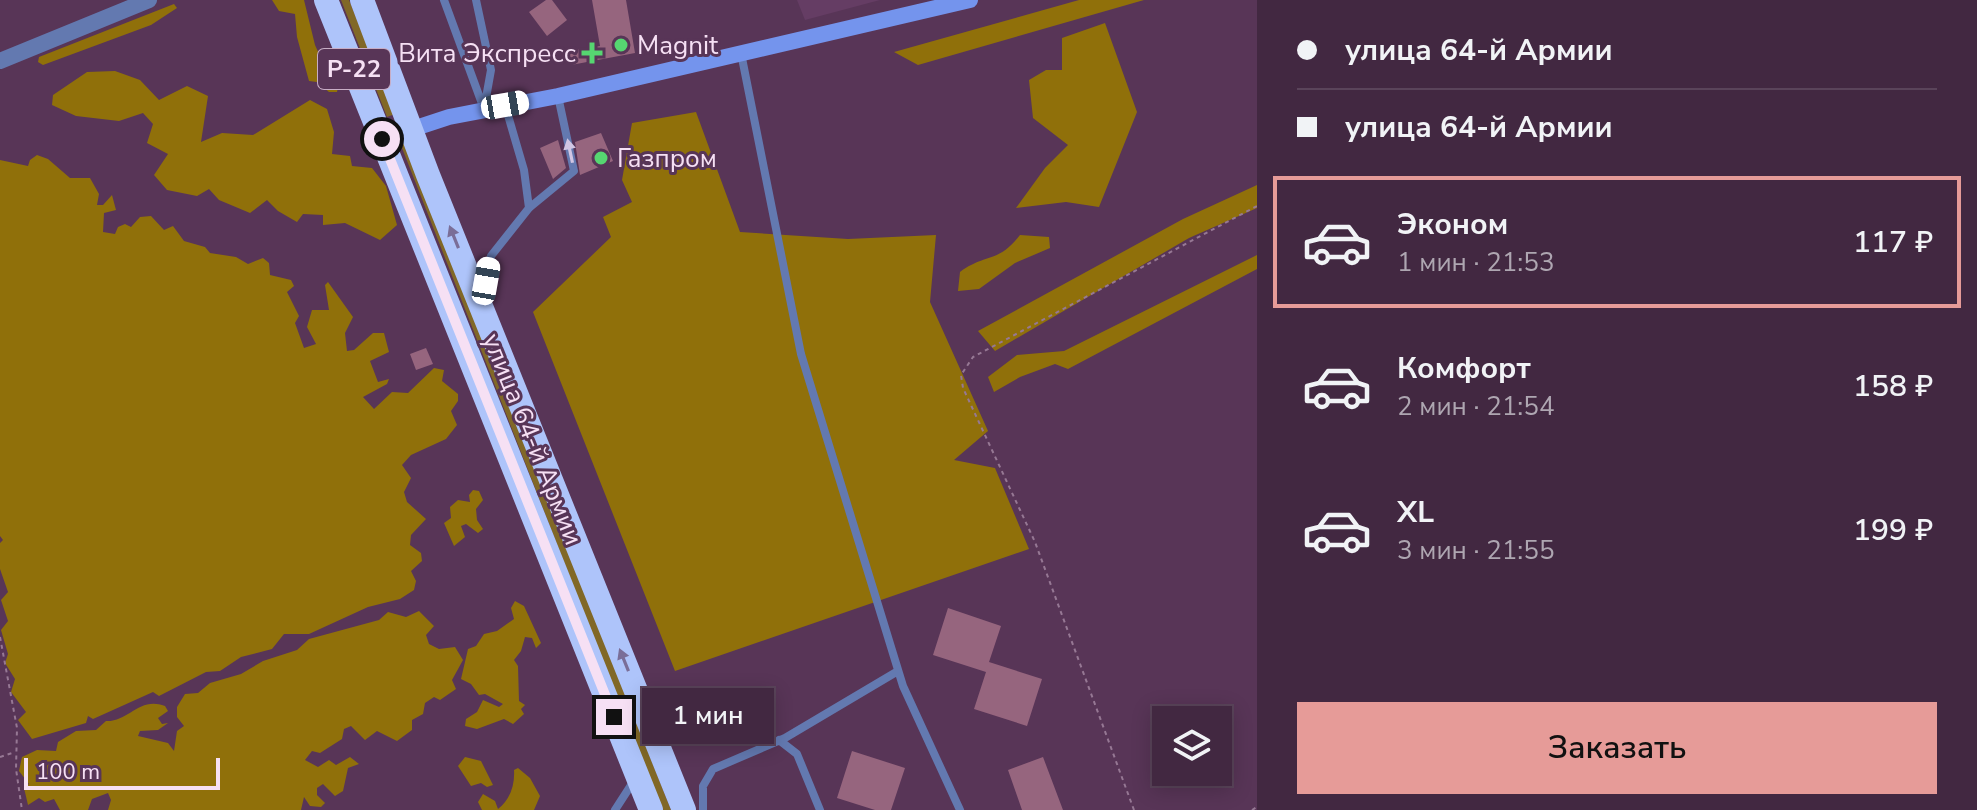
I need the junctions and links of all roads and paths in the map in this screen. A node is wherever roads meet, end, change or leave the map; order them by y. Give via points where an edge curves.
1 (149, 0) edge
2 (326, 0) edge
3 (362, 0) edge
4 (444, 0) edge
5 (476, 0) edge
6 (970, 0) edge
7 (741, 53) junction
8 (0, 61) edge
9 (558, 96) junction
10 (505, 105) junction
11 (484, 109) junction
12 (412, 128) junction
13 (382, 139) junction
14 (1257, 206) edge
15 (529, 208) junction
16 (482, 305) junction
17 (0, 637) edge
18 (898, 671) junction
19 (779, 740) junction
20 (16, 751) junction
21 (0, 757) edge
22 (638, 775) junction
23 (1257, 807) edge
24 (22, 810) edge
25 (615, 810) edge
26 (651, 810) edge
27 (684, 810) edge
28 (703, 810) edge
29 (820, 810) edge
30 (960, 810) edge
31 (1134, 810) edge
32 (1252, 810) edge

1 - 8 street
2 - 13 highway, улица 64-й Армии / Р-22
3 - 12 highway, улица 64-й Армии / Р-22
4 - 11 lane
5 - 11 lane via 491,70
6 - 7 main road
7 - 9 main road
7 - 18 lane via 801,354
9 - 10 main road
15 -> 9 lane via 574,171
10 - 11 main road
10 - 15 lane
11 - 12 main road
12 - 13 main road
16 -> 12 highway, улица 64-й Армии / Р-22
13 - 22 highway, улица 64-й Армии / Р-22
14 - 31 path via 973,357 961,375 1035,542
15 - 16 lane via 491,256
27 -> 16 highway, улица 64-й Армии / Р-22
17 - 20 path via 17,728
18 - 19 lane
18 - 30 lane
19 - 28 lane via 713,769 703,786
19 - 29 lane via 797,754
20 - 21 path
20 - 24 path
22 - 25 lane
22 - 26 highway, улица 64-й Армии / Р-22
23 - 32 path

